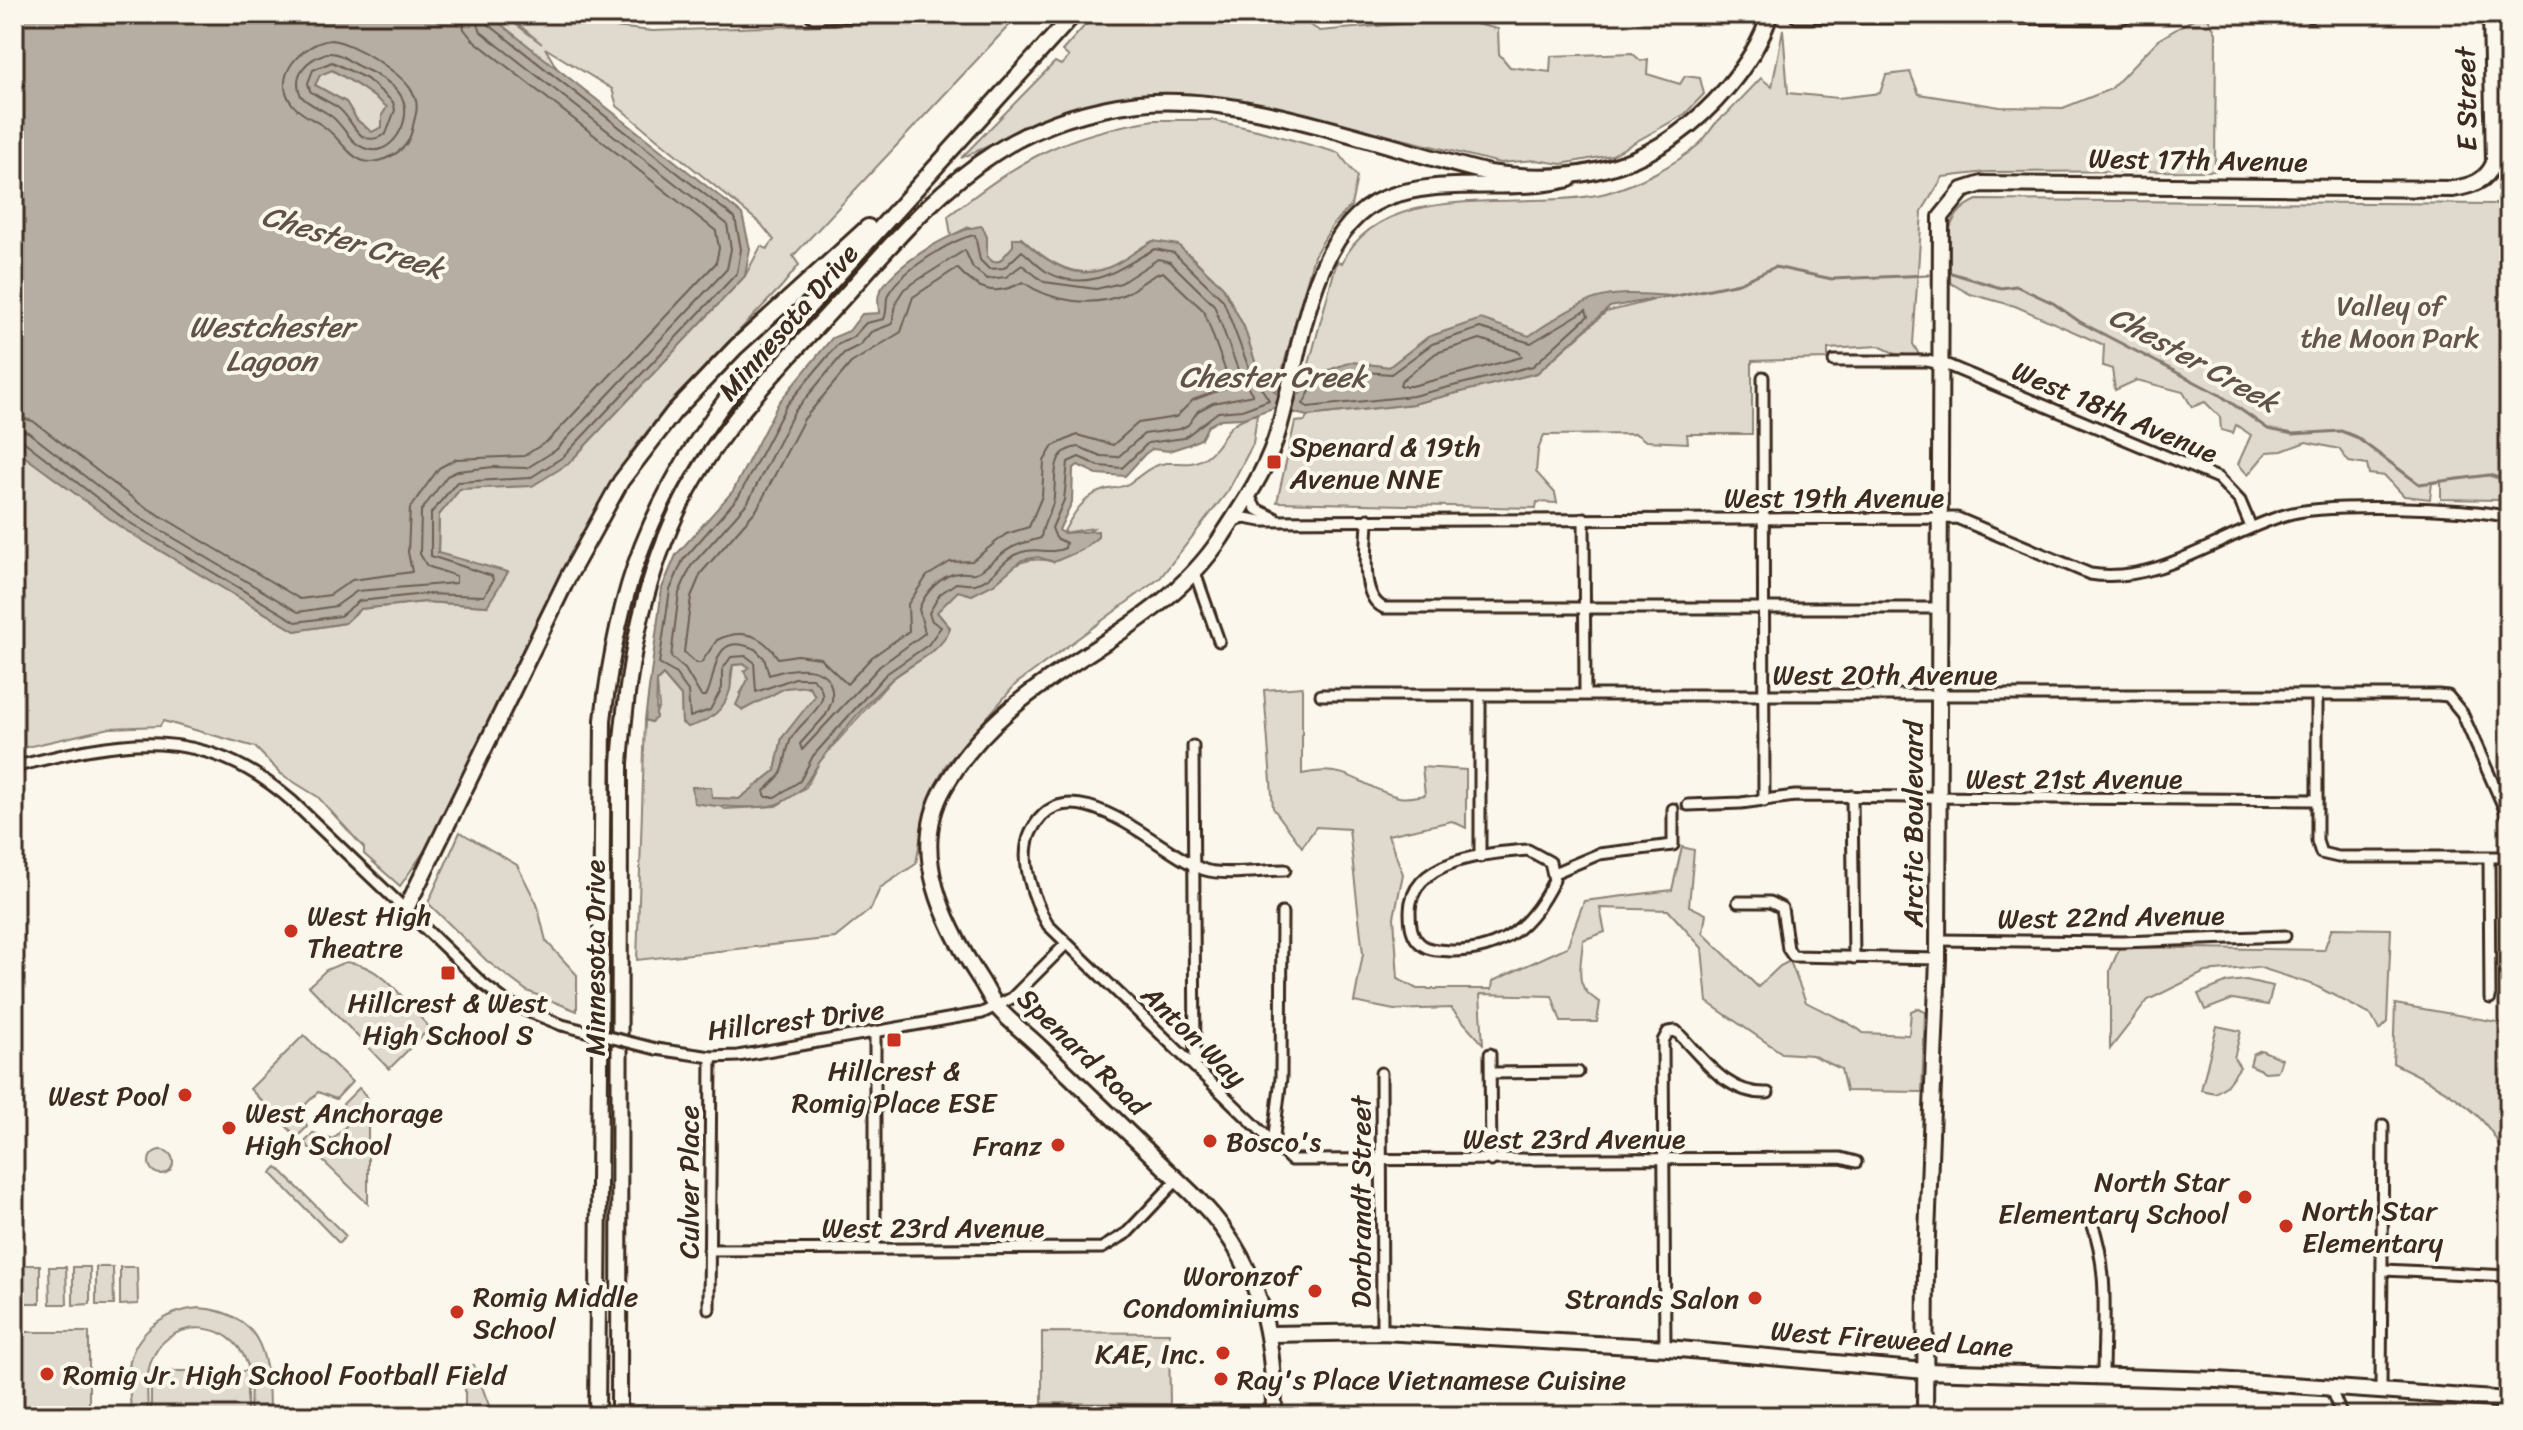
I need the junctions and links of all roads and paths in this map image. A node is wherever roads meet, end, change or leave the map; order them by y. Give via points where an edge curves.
1 (809, 14) edge
2 (854, 14) edge
3 (920, 14) edge
4 (1074, 14) edge
5 (1770, 14) edge
6 (2132, 14) edge
7 (1959, 15) edge
8 (1796, 17) dead end
9 (2491, 19) edge
10 (2509, 24) edge
11 (1589, 174) junction
12 (2482, 180) joint
13 (920, 182) junction
14 (1939, 232) joint
15 (1834, 361) dead end
16 (1939, 362) junction
17 (1763, 377) dead end
18 (1249, 495) junction
19 (2509, 517) edge
20 (1584, 518) junction
21 (1939, 518) junction
22 (1279, 519) junction
23 (1368, 519) junction
24 (1763, 519) junction
25 (1231, 522) junction
26 (2251, 527) junction
27 (1194, 570) junction
28 (1585, 608) junction
29 (1938, 608) junction
30 (1763, 609) junction
31 (1219, 641) dead end
32 (1585, 694) junction
33 (1321, 695) dead end
34 (1480, 695) junction
35 (1763, 695) junction
36 (2317, 695) junction
37 (1938, 696) junction
38 (1193, 746) dead end
39 (14, 767) edge
40 (1852, 796) junction
41 (1938, 799) junction
42 (2317, 800) junction
43 (1764, 801) junction
44 (1688, 805) dead end
45 (1673, 809) dead end
46 (2509, 819) edge
47 (1480, 857) junction
48 (2509, 857) edge
49 (2489, 858) junction
50 (1195, 864) junction
51 (1285, 870) dead end
52 (1554, 873) junction
53 (1738, 902) dead end
54 (406, 909) junction
55 (1282, 913) dead end
56 (2285, 936) dead end
57 (1938, 940) junction
58 (1066, 944) junction
59 (1854, 958) junction
60 (1938, 959) junction
61 (2490, 998) dead end
62 (998, 1008) junction
63 (875, 1034) junction
64 (1490, 1054) dead end
65 (711, 1057) junction
66 (1195, 1067) junction
67 (1578, 1072) dead end
68 (1381, 1073) dead end
69 (1491, 1073) junction
70 (1768, 1093) dead end
71 (2383, 1125) dead end
72 (1273, 1144) junction
73 (1291, 1160) joint
74 (1663, 1160) junction
75 (1383, 1161) junction
76 (1491, 1161) junction
77 (1856, 1162) dead end
78 (1177, 1180) junction
79 (2091, 1220) dead end
80 (875, 1248) junction
81 (709, 1250) junction
82 (2384, 1270) junction
83 (2509, 1276) edge
84 (709, 1309) dead end
85 (1382, 1332) junction
86 (1271, 1334) junction
87 (1665, 1348) junction
88 (1925, 1371) junction
89 (2103, 1377) junction
90 (2330, 1387) junction
91 (2381, 1391) junction
92 (2509, 1400) edge
93 (1274, 1413) edge
94 (619, 1414) edge
95 (597, 1416) edge
96 (1925, 1416) edge
97 (2342, 1416) edge

1 - 2 street
2 - 3 street
4 - 13 main road, Minnesota Drive
5 - 11 main road, Minnesota Drive via 1742,70 1690,127 1637,158
6 - 7 street via 2120,19
7 - 8 street
9 - 10 street
9 - 12 main road, E Street via 2494,163
11 - 18 main road, Spenard Road via 1516,187 1413,190 1362,212 1327,256 1275,442
11 - 94 main road, Minnesota Drive via 1526,178 1489,173 1216,104 1108,108 1030,133 959,178 923,210 764,384 710,453 654,566 627,673 620,763
12 - 14 main road, West 17th Avenue via 2452,189 1982,184 1963,190 1947,206
13 - 54 main road via 736,347 639,455 568,577
13 - 95 main road, Minnesota Drive via 772,344 694,443 664,492 621,606 603,720
14 - 16 main road, Arctic Boulevard
15 - 16 street
16 - 21 main road, Arctic Boulevard
16 - 26 street, West 18th Avenue via 2218,478 2240,501
17 - 24 street
18 - 22 street via 1256,509
18 - 25 main road, Spenard Road
19 - 26 street, West 19th Avenue via 2458,510 2318,510
20 - 23 street, West 19th Avenue
20 - 24 street, West 19th Avenue
20 - 28 street
21 - 24 street, West 19th Avenue
21 - 26 street, West 19th Avenue via 1957,518 2090,574 2109,577 2146,573
21 - 29 main road, Arctic Boulevard
22 - 23 street, West 19th Avenue
22 - 25 street, West 19th Avenue
23 - 28 street via 1369,591 1375,604 1384,608
24 - 30 street
25 - 27 main road, Spenard Road
27 - 31 street
27 - 62 main road, Spenard Road via 1155,608 1008,708 974,744 940,795 931,844 938,899 952,937
28 - 30 street
28 - 32 street
29 - 30 street
29 - 37 main road, Arctic Boulevard
30 - 35 street
32 - 34 street, West 20th Avenue
32 - 35 street, West 20th Avenue
33 - 34 street, West 20th Avenue
34 - 47 street
35 - 37 street, West 20th Avenue
35 - 43 street
36 - 37 street, West 20th Avenue
36 - 42 street
36 - 46 street, West 20th Avenue via 2448,696 2462,713
37 - 41 main road, Arctic Boulevard
38 - 50 street
39 - 54 street, Hillcrest Drive via 136,741 201,748 271,782
40 - 41 street, West 21st Avenue
40 - 43 street, West 21st Avenue
40 - 59 street
41 - 42 street, West 21st Avenue
41 - 57 main road, Arctic Boulevard
42 - 49 street via 2321,853
43 - 44 street, West 21st Avenue
45 - 52 street via 1673,845 1599,854
47 - 52 street via 1534,851 1546,857
47 - 52 street via 1437,869 1414,891 1411,928 1424,946 1475,951 1500,943 1524,922
48 - 49 street
49 - 61 street
50 - 51 street via 1206,871
50 - 58 street via 1095,808 1055,808 1033,827 1027,863 1043,915
50 - 66 street
53 - 59 street via 1770,902 1782,908 1790,954
54 - 65 street, Hillcrest Drive, bridge via 456,962 508,1003 562,1025
55 - 72 street via 1281,1078
56 - 57 street, West 22nd Avenue via 2122,942
57 - 60 main road, Arctic Boulevard
58 - 62 street, Hillcrest Drive
58 - 66 street, Anton Way
59 - 60 street
60 - 88 main road, Arctic Boulevard
62 - 63 street, Hillcrest Drive
62 - 78 main road, Spenard Road
63 - 65 street, Hillcrest Drive
63 - 80 street
64 - 69 street
65 - 81 street, Culver Place
66 - 72 street, Anton Way
67 - 69 street
68 - 75 street, Dorbrandt Street
69 - 76 street
70 - 74 street via 1735,1089 1676,1031 1668,1032 1663,1041
71 - 82 street
72 - 73 street, Anton Way
73 - 75 street, West 23rd Avenue
74 - 76 street, West 23rd Avenue
74 - 77 street, West 23rd Avenue
74 - 87 street
75 - 76 street, West 23rd Avenue
75 - 85 street, Dorbrandt Street
78 - 80 street, West 23rd Avenue via 1127,1233 1102,1248
78 - 86 main road, Spenard Road via 1205,1205 1237,1250
79 - 89 street via 2103,1270
80 - 81 street, West 23rd Avenue
81 - 84 street, Culver Place
82 - 83 street
82 - 91 street
85 - 86 main road, West Fireweed Lane
85 - 87 main road, West Fireweed Lane
86 - 93 main road, Spenard Road
87 - 88 main road, West Fireweed Lane
88 - 89 main road, West Fireweed Lane
88 - 96 main road, Arctic Boulevard
89 - 90 main road, West Fireweed Lane
90 - 91 main road, West Fireweed Lane
90 - 97 street
91 - 92 main road, West Fireweed Lane
93 - 94 street

